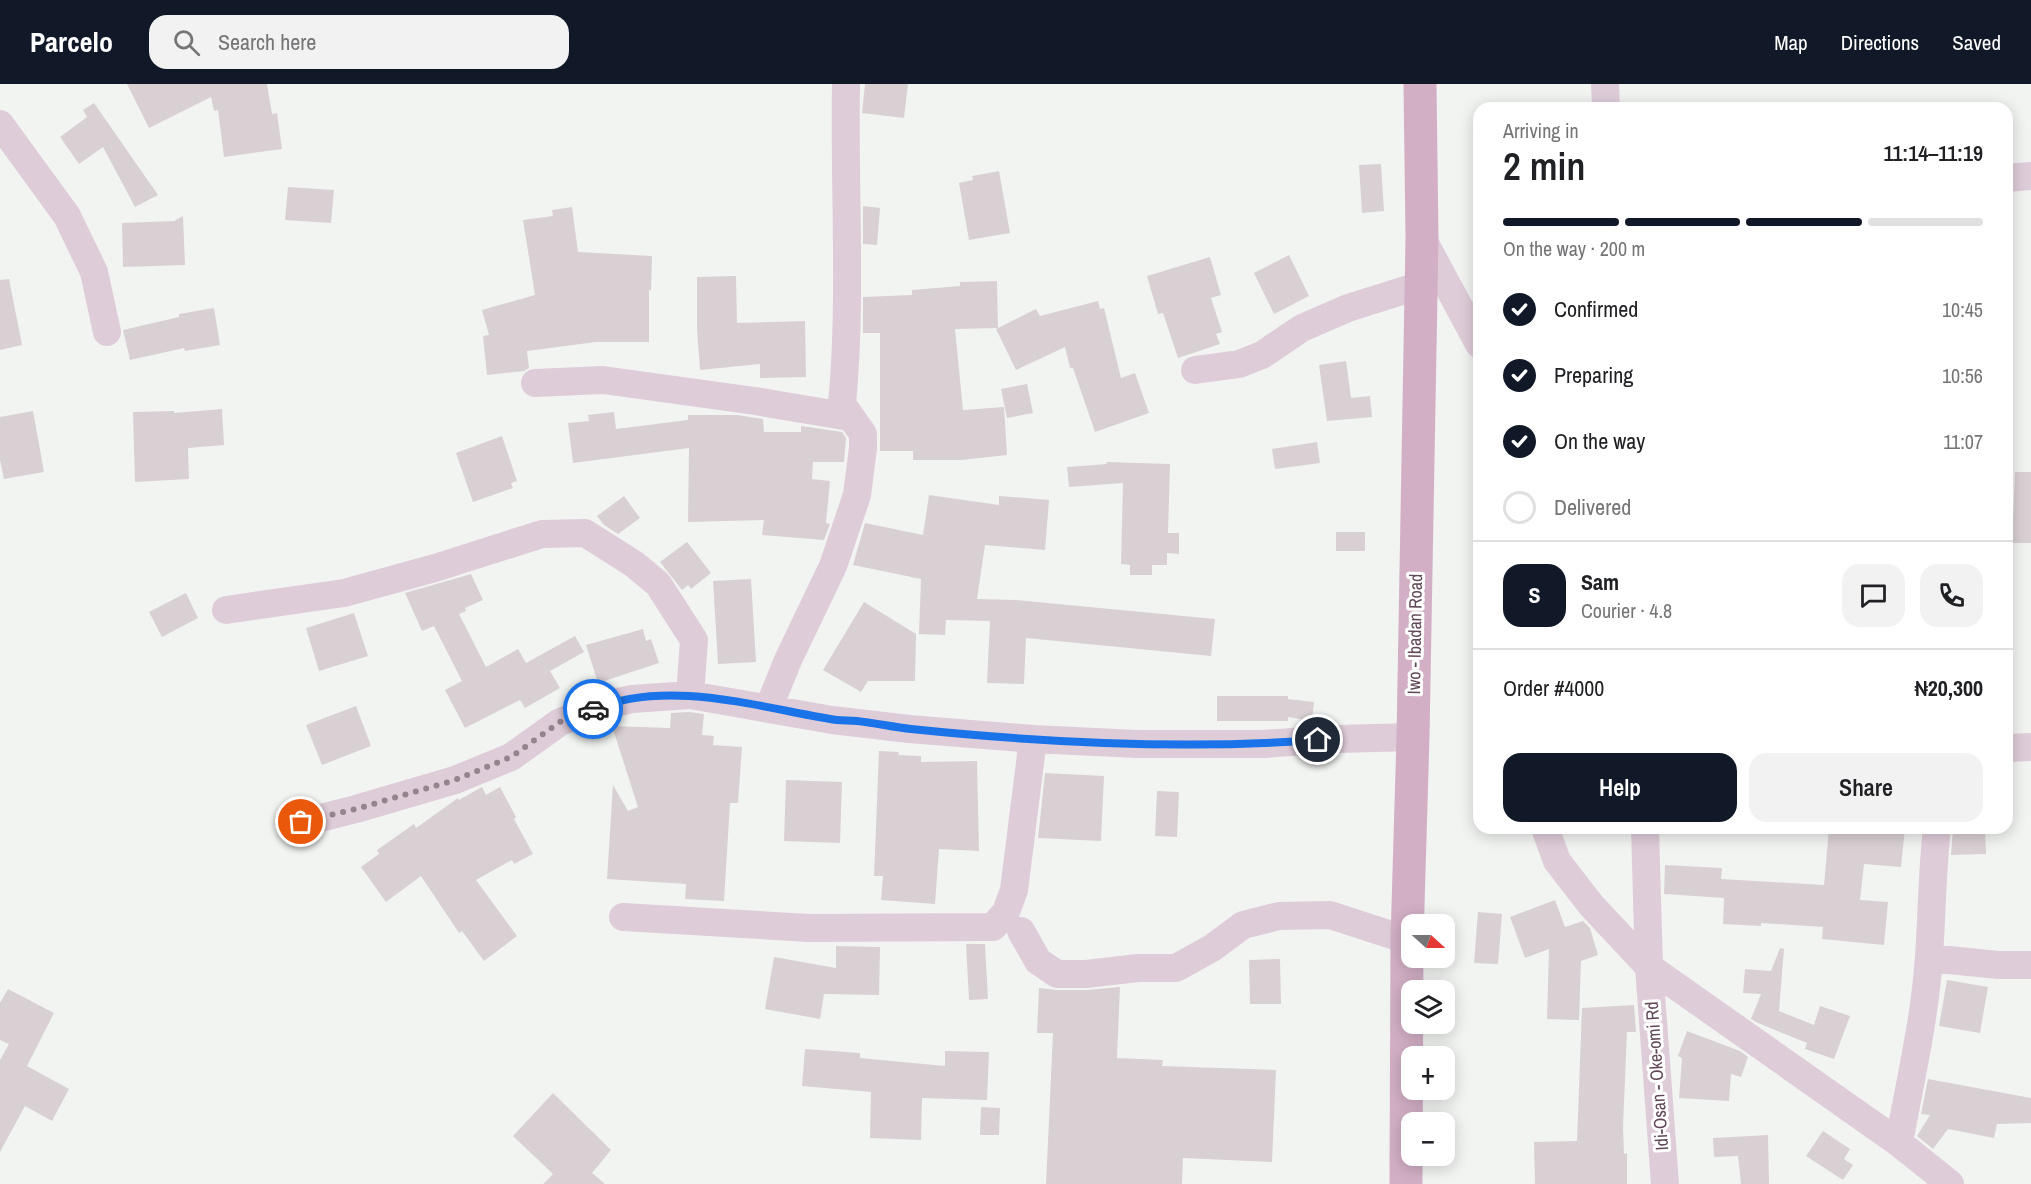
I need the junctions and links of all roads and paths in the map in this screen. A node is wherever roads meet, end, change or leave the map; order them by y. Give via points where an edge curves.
1 (846, 84) edge
2 (1420, 84) edge
3 (1605, 84) edge
4 (1606, 102) edge
5 (0, 124) edge
6 (2031, 176) edge
7 (2013, 178) edge
8 (1422, 238) junction
9 (1421, 285) junction
10 (107, 332) dead end
11 (1473, 333) edge
12 (1195, 370) dead end
13 (535, 383) dead end
14 (850, 417) junction
15 (226, 610) dead end
16 (690, 695) junction
17 (769, 707) junction
18 (1413, 737) junction
19 (1033, 739) junction
20 (2031, 747) edge
21 (2013, 748) edge
22 (301, 822) dead end
23 (1547, 834) edge
24 (1645, 834) edge
25 (1936, 834) edge
26 (1408, 914) edge
27 (623, 917) dead end
28 (1021, 931) dead end
29 (1401, 938) edge
30 (1929, 958) junction
31 (2031, 965) edge
32 (1649, 967) junction
33 (1407, 968) edge
34 (1899, 1143) junction
35 (1406, 1184) edge
36 (1665, 1184) edge
37 (1950, 1184) edge

1 - 14 street via 848,224 842,404
2 - 8 main road, Iwo - Ibadan Road
3 - 4 street
5 - 10 street via 67,216 94,272
6 - 7 street
8 - 9 main road, Iwo - Ibadan Road
8 - 11 street
9 - 12 street via 1302,328 1262,355 1239,364
9 - 18 main road, Iwo - Ibadan Road
13 - 14 street via 603,380
14 - 17 street via 863,434 857,495 832,566
15 - 16 street via 344,593 542,534 585,533 658,584 694,640
16 - 17 street
16 - 22 street via 632,699 602,706 560,722 511,757 455,780
17 - 19 street via 832,720
18 - 19 street via 1218,745
18 - 26 main road, Iwo - Ibadan Road
19 - 27 street via 1014,890 1006,912 993,927 809,928
20 - 21 street
23 - 32 street via 1557,861 1591,905
24 - 32 street, Idi-Osan - Oke-omi Rd
25 - 30 street
28 - 29 street via 1038,961 1057,974 1086,975 1176,968 1243,926 1279,916 1330,915
30 - 31 street
30 - 34 street
32 - 34 street
32 - 36 street, Idi-Osan - Oke-omi Rd
33 - 35 main road, Iwo - Ibadan Road
34 - 37 street

